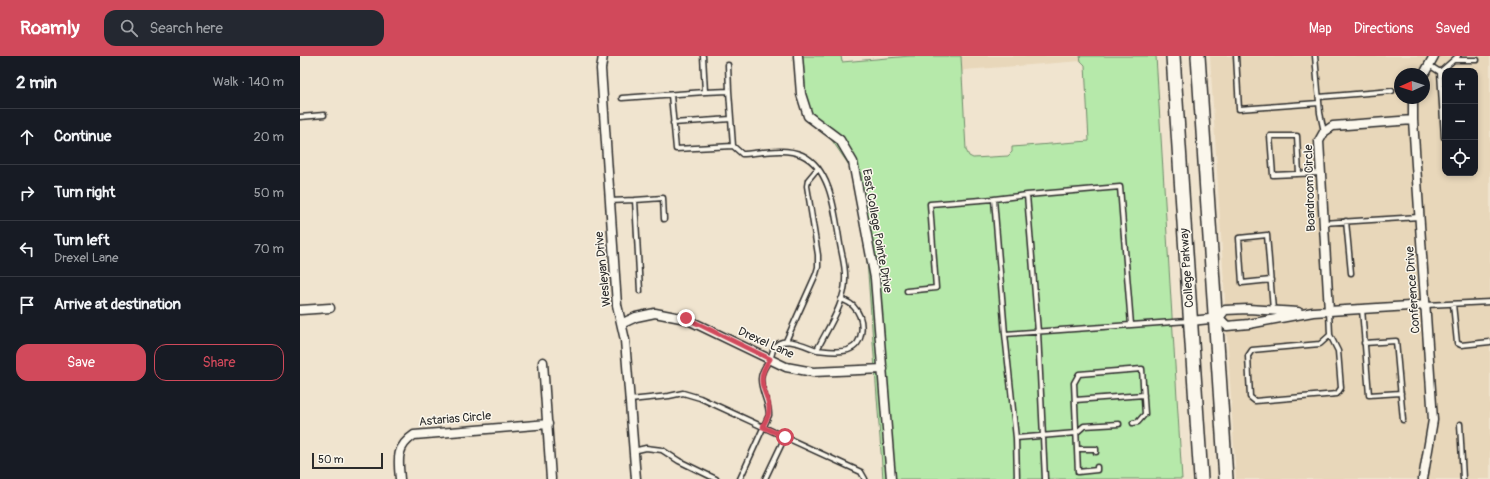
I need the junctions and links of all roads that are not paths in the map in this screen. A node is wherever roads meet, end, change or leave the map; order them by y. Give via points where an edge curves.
1 (603, 56) edge
2 (703, 56) edge
3 (798, 56) edge
4 (1173, 56) edge
5 (1198, 56) edge
6 (1236, 56) edge
7 (1315, 56) edge
8 (1434, 56) edge
9 (1458, 56) edge
10 (1454, 60) junction
11 (1477, 60) dead end
12 (1429, 64) junction
13 (728, 65) dead end
14 (1427, 68) edge
15 (1440, 72) junction
16 (729, 91) junction
17 (1392, 91) dead end
18 (705, 92) junction
19 (671, 95) junction
20 (1319, 97) junction
21 (622, 98) dead end
22 (1319, 103) junction
23 (1413, 104) edge
24 (1442, 104) edge
25 (324, 115) dead end
26 (300, 117) edge
27 (731, 119) junction
28 (1413, 120) junction
29 (673, 123) junction
30 (1324, 132) junction
31 (733, 146) junction
32 (818, 168) junction
33 (1320, 173) junction
34 (1299, 174) junction
35 (1027, 195) junction
36 (994, 199) junction
37 (635, 200) junction
38 (609, 201) junction
39 (1420, 217) junction
40 (664, 219) dead end
41 (1346, 221) junction
42 (1323, 223) junction
43 (1351, 273) dead end
44 (1271, 280) junction
45 (640, 291) dead end
46 (907, 291) dead end
47 (841, 298) junction
48 (1490, 302) edge
49 (1453, 304) junction
50 (1426, 305) junction
51 (330, 308) dead end
52 (1362, 309) junction
53 (300, 310) edge
54 (1273, 310) junction
55 (1329, 311) junction
56 (1313, 312) junction
57 (1217, 318) junction
58 (1190, 321) junction
59 (623, 323) junction
60 (1131, 325) junction
61 (1038, 332) junction
62 (1005, 334) junction
63 (1330, 335) junction
64 (786, 341) junction
65 (1490, 342) edge
66 (1364, 343) junction
67 (817, 350) junction
68 (770, 359) junction
69 (543, 362) dead end
70 (883, 369) junction
71 (1400, 393) junction
72 (1144, 395) junction
73 (630, 400) junction
74 (1075, 400) junction
75 (1403, 420) dead end
76 (1133, 423) dead end
77 (548, 424) junction
78 (1119, 424) dead end
79 (1460, 424) dead end
80 (763, 427) junction
81 (1076, 433) junction
82 (1043, 436) junction
83 (785, 437) junction
84 (1016, 438) junction
85 (1077, 449) junction
86 (633, 451) junction
87 (1096, 452) dead end
88 (1097, 467) dead end
89 (400, 479) edge
90 (551, 479) edge
91 (636, 479) edge
92 (716, 479) edge
93 (740, 479) edge
94 (765, 479) edge
95 (865, 479) edge
96 (891, 479) edge
97 (1017, 479) edge
98 (1046, 479) edge
99 (1201, 479) edge
100 (1226, 479) edge
101 (1423, 479) edge
102 (1463, 479) edge

1 - 38 street, Wesleyan Drive via 601,69
2 - 18 lane
3 - 70 street, East College Pointe Drive via 801,94 808,116 840,140 853,162 875,278
4 - 58 main road, College Parkway
5 - 57 main road, College Parkway
6 - 22 lane via 1239,108
7 - 20 lane
8 - 12 street
9 - 10 lane
10 - 11 lane
10 - 15 lane
12 - 14 street
12 - 15 lane
13 - 16 lane
15 - 24 lane
16 - 18 lane
16 - 27 lane
17 - 20 lane
18 - 19 lane
19 - 21 lane
19 - 29 lane
20 - 22 lane
22 - 30 lane
23 - 28 street, Conference Drive
25 - 26 lane
27 - 29 lane
27 - 31 lane
28 - 30 street, Boardroom Circle via 1333,126
28 - 39 street, Conference Drive
29 - 31 lane via 676,150
30 - 33 street, Boardroom Circle via 1319,141
31 - 32 lane via 742,154 792,152 809,159
32 - 47 lane via 826,183 840,241 845,280
32 - 64 lane via 808,180 807,186 818,255 816,274
33 - 34 lane
33 - 42 street, Boardroom Circle
34 - 34 lane via 1272,175 1270,136 1297,136
35 - 36 lane
35 - 60 lane via 1120,187
35 - 61 lane
36 - 46 lane via 930,204 936,288
36 - 62 lane
37 - 38 lane
37 - 40 lane via 663,198
37 - 45 lane
38 - 59 street, Wesleyan Drive via 617,305
39 - 41 lane
39 - 50 street, Conference Drive
41 - 42 lane
41 - 43 lane
42 - 55 street, Boardroom Circle
44 - 44 lane via 1267,235 1239,238 1242,283
44 - 54 lane
47 - 67 lane
47 - 67 lane via 855,308 860,318 861,335 858,342 849,350
48 - 49 lane
49 - 50 lane
49 - 65 lane via 1457,343 1461,345
50 - 52 street
50 - 101 street, Conference Drive via 1433,420
51 - 53 street
52 - 55 street
52 - 66 lane
54 - 56 street
54 - 57 street via 1225,310
55 - 56 street
55 - 63 lane
56 - 57 street via 1227,326
57 - 58 street
57 - 100 main road, College Parkway
58 - 60 lane
58 - 99 main road, College Parkway
59 - 68 street, Drexel Lane via 655,313 686,318
59 - 73 street, Wesleyan Drive
60 - 61 lane
61 - 62 lane
61 - 82 lane
62 - 84 lane
63 - 63 lane via 1320,344 1252,350 1248,356 1250,397 1255,401 1337,394 1341,388 1338,351
64 - 67 lane
64 - 68 lane via 778,343
66 - 71 lane via 1369,394
66 - 71 lane via 1396,341
68 - 70 street, Drexel Lane via 786,367 813,372
68 - 80 lane via 761,378 769,415
69 - 77 street
70 - 96 street, East College Pointe Drive
71 - 75 lane
72 - 74 lane
72 - 74 lane via 1142,369 1079,374 1074,383
72 - 76 lane via 1145,414 1138,422
73 - 80 lane via 684,393
73 - 86 street, Wesleyan Drive
74 - 81 lane
77 - 89 street, Astarias Circle via 414,435 405,441 400,450
77 - 90 street
78 - 81 lane via 1084,426
79 - 102 lane
80 - 83 lane
80 - 93 lane
81 - 82 lane
81 - 85 lane
82 - 84 lane
82 - 98 lane
83 - 94 lane
83 - 95 lane via 861,472
84 - 97 lane
85 - 87 lane via 1096,449
85 - 88 lane via 1078,472 1097,470
86 - 91 street, Wesleyan Drive
86 - 92 lane via 646,448 662,450

